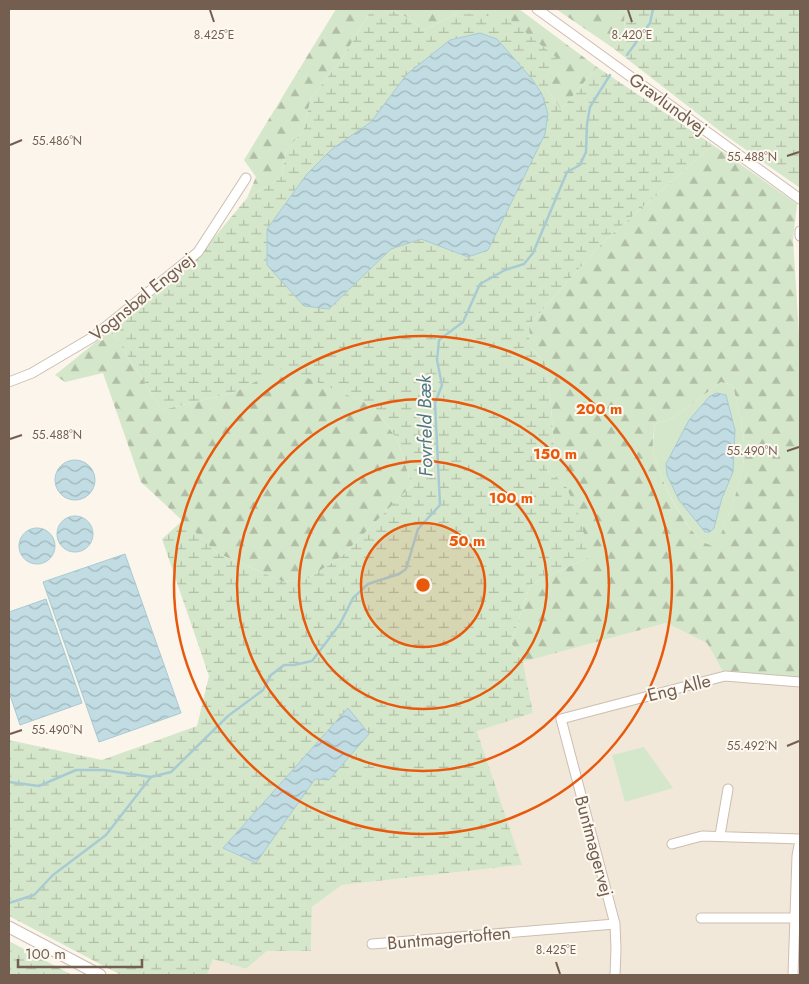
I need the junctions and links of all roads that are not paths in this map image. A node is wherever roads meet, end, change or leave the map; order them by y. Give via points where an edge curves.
1 (537, 9) edge
2 (246, 178) dead end
3 (800, 199) edge
4 (800, 231) edge
5 (800, 236) edge
6 (9, 382) edge
7 (800, 682) edge
8 (561, 719) joint
9 (728, 789) dead end
10 (720, 835) junction
11 (800, 840) edge
12 (672, 844) dead end
13 (799, 856) edge
14 (701, 918) dead end
15 (795, 918) junction
16 (615, 924) junction
17 (9, 927) edge
18 (372, 944) dead end
19 (100, 975) edge
20 (615, 975) edge
21 (792, 975) edge

1 - 3 street, Gravlundvej
2 - 6 street, Vognsbøl Engvej via 198,252 94,337 32,374
4 - 5 street
7 - 8 street, Eng Alle via 725,676
8 - 16 street, Buntmagervej
9 - 10 street
10 - 11 street
10 - 12 street
11 - 13 street
13 - 15 street
14 - 15 street
15 - 21 street
16 - 18 street, Buntmagertoften
16 - 20 street, Buntmagervej
17 - 19 street

